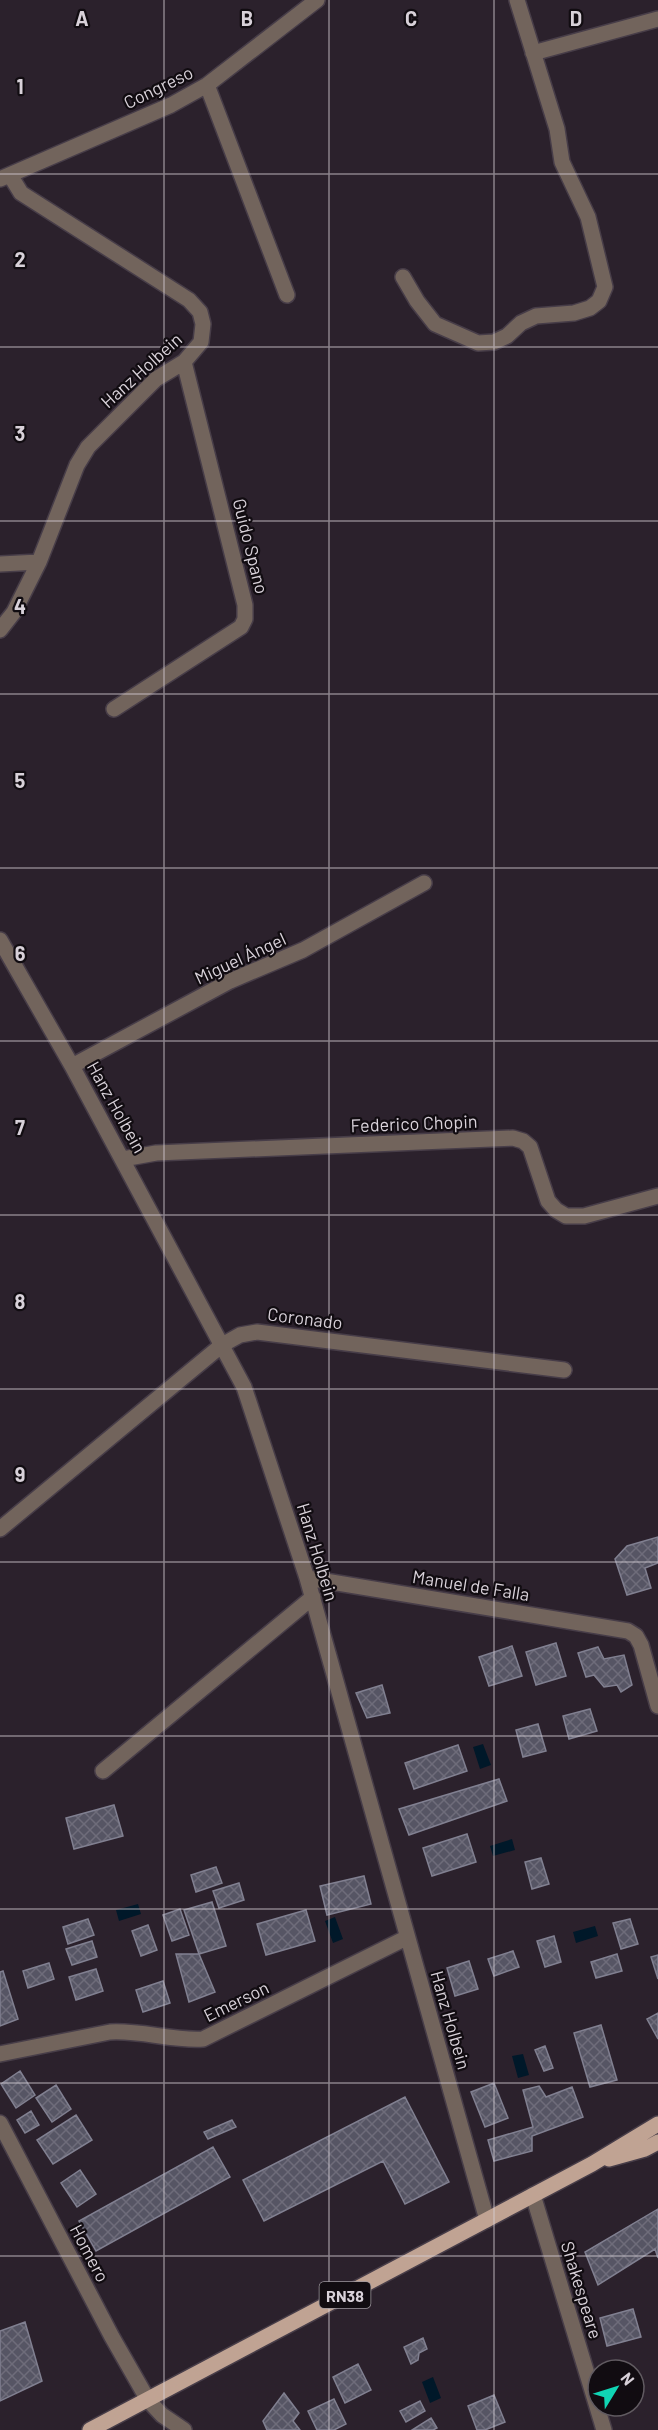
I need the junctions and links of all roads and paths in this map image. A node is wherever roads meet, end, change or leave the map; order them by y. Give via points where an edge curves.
1 (317, 0) edge
2 (517, 0) edge
3 (658, 19) edge
4 (533, 53) junction
5 (207, 84) junction
6 (5, 177) edge
7 (404, 277) dead end
8 (287, 295) dead end
9 (184, 362) junction
10 (39, 562) junction
11 (0, 564) edge
12 (0, 630) edge
13 (114, 709) dead end
14 (424, 883) dead end
15 (0, 940) edge
16 (72, 1066) junction
17 (123, 1159) junction
18 (658, 1196) edge
19 (222, 1345) junction
20 (564, 1370) dead end
21 (0, 1529) edge
22 (307, 1578) junction
23 (313, 1597) junction
24 (658, 1706) edge
25 (103, 1771) dead end
26 (406, 1938) junction
27 (0, 2054) edge
28 (0, 2123) edge
29 (658, 2124) edge
30 (658, 2142) edge
31 (592, 2164) junction
32 (533, 2195) junction
33 (487, 2220) junction
34 (148, 2400) junction
35 (96, 2429) edge
36 (184, 2430) edge
37 (604, 2430) edge

1 - 5 street, Congreso
2 - 4 street
3 - 4 street
4 - 7 street via 557,129 562,162 588,217 601,263 605,287 599,301 574,313 536,316 507,336 478,343 435,324
5 - 6 street, Congreso via 171,105
5 - 8 street
6 - 9 street, Hanz Holbein via 21,193 189,300 200,312 203,324 201,342
9 - 10 street, Hanz Holbein via 156,379 88,447 77,465
9 - 13 street, Guido Spano via 242,593 245,619 241,627
10 - 11 street
10 - 12 street, Hanz Holbein via 14,612
14 - 16 street, Miguel Ángel via 303,950 230,981
15 - 16 street, Hanz Holbein
16 - 17 street, Hanz Holbein
17 - 18 street, Federico Chopin via 156,1153 513,1138 530,1147 548,1201 566,1216 584,1216
17 - 19 street, Hanz Holbein
19 - 20 street, Coronado via 240,1335 257,1332
19 - 21 street, Coronado
19 - 22 street, Hanz Holbein via 251,1404
22 - 23 street, Hanz Holbein
22 - 24 street, Manuel de Falla via 628,1631 641,1645
23 - 25 street
23 - 26 street, Hanz Holbein
26 - 27 street, Emerson via 203,2039 110,2032
26 - 33 street, Hanz Holbein
28 - 34 street, Homero
29 - 31 main road, RN38
30 - 31 main road, RN38
31 - 32 main road, RN38
32 - 33 main road, RN38
32 - 37 street, Shakespeare
33 - 34 main road, RN38
34 - 35 main road, RN38
34 - 36 street, Homero

